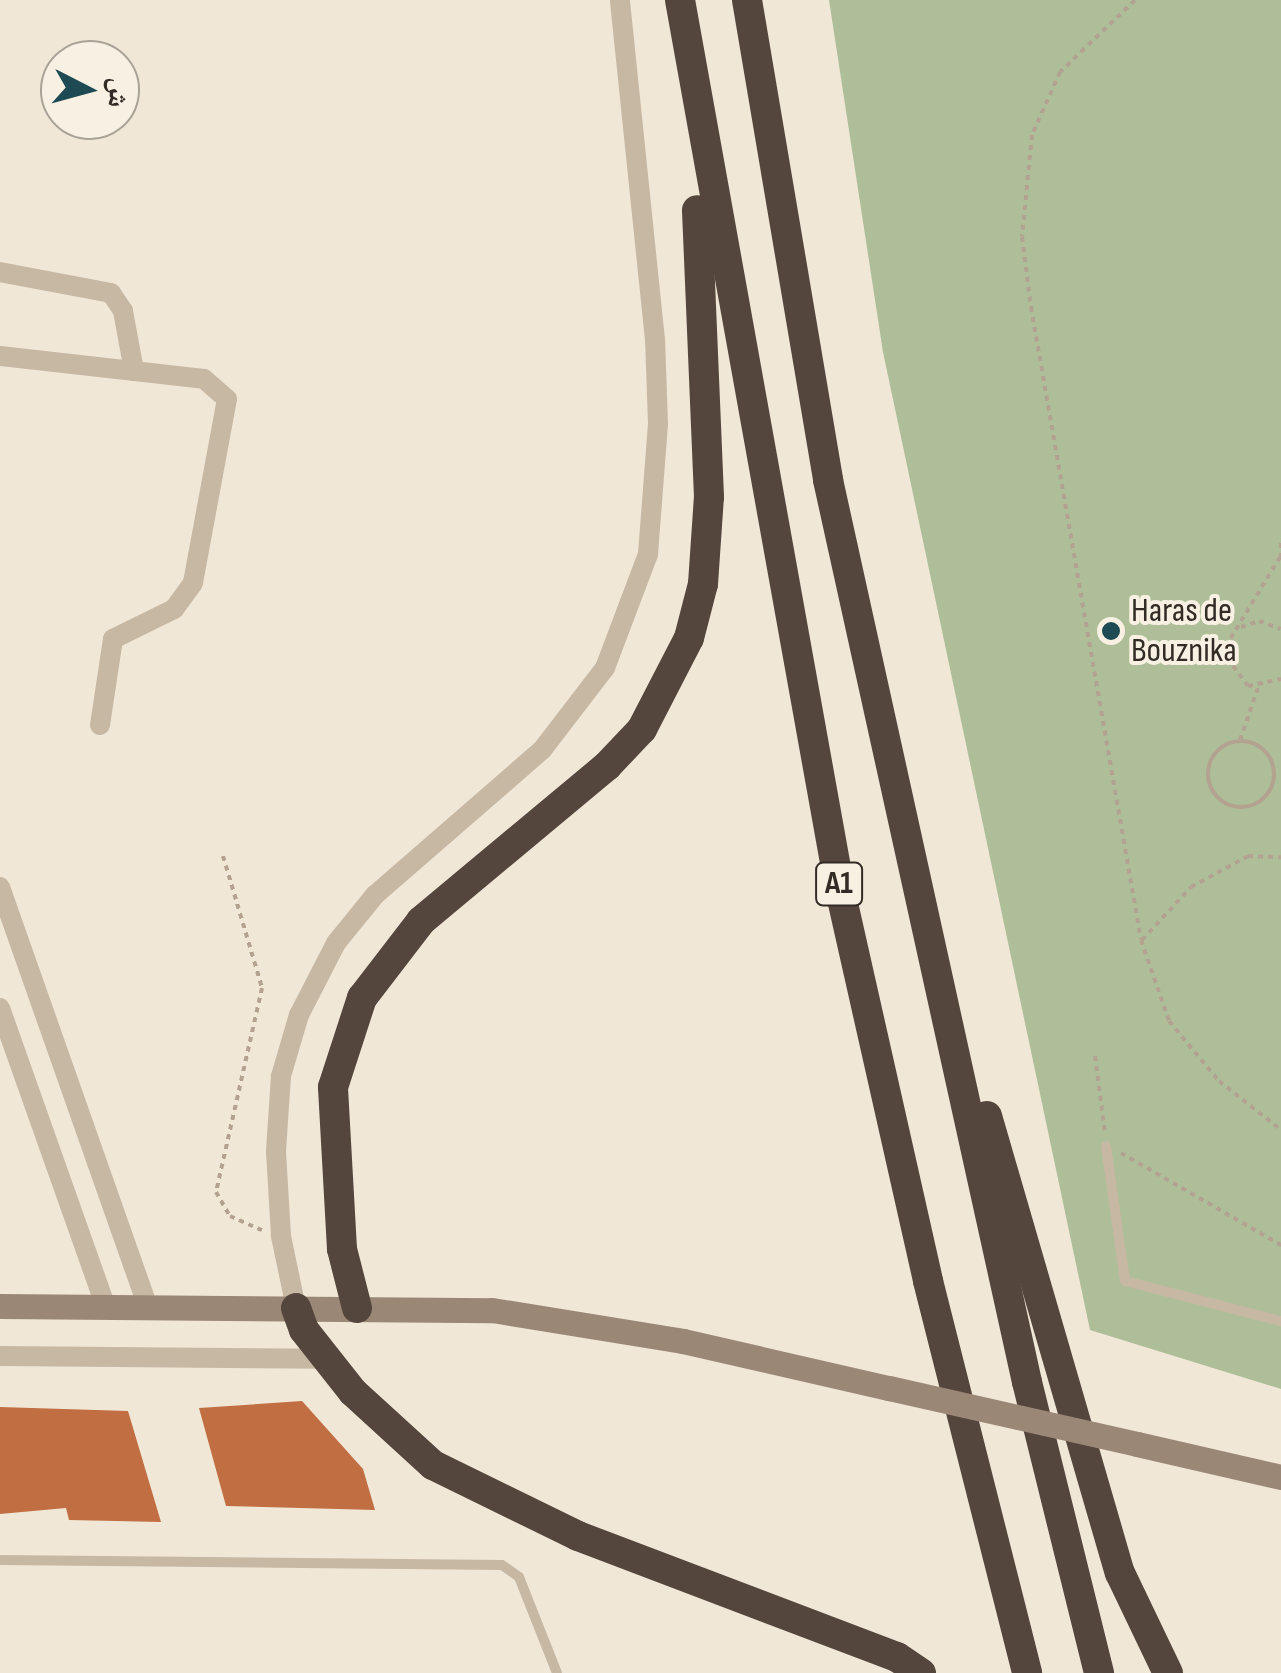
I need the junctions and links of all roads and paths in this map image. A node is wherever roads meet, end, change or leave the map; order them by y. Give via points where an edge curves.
1 (620, 0) edge
2 (680, 0) edge
3 (746, 0) edge
4 (1136, 0) edge
5 (691, 88) junction
6 (0, 272) edge
7 (0, 356) edge
8 (134, 371) junction
9 (1281, 543) edge
10 (1280, 560) edge
11 (1241, 627) junction
12 (1281, 630) edge
13 (1281, 679) edge
14 (1258, 688) junction
15 (100, 725) dead end
16 (1240, 740) junction
17 (1278, 778) edge
18 (905, 836) junction
19 (223, 856) dead end
20 (1281, 856) edge
21 (0, 887) edge
22 (6, 925) edge
23 (1141, 940) junction
24 (0, 1008) edge
25 (1095, 1056) dead end
26 (1281, 1130) edge
27 (1106, 1146) junction
28 (281, 1236) junction
29 (1281, 1245) edge
30 (0, 1306) edge
31 (106, 1307) junction
32 (148, 1308) junction
33 (296, 1308) junction
34 (356, 1308) junction
35 (1281, 1322) edge
36 (0, 1356) edge
37 (327, 1359) junction
38 (1281, 1477) edge
39 (0, 1560) edge
40 (557, 1673) edge
41 (921, 1673) edge
42 (1026, 1673) edge
43 (1099, 1673) edge
44 (1168, 1673) edge

1 - 28 street via 655,340 658,424 648,554 605,668 542,750 375,896 336,944 299,1015 281,1076
2 - 5 highway, A1
3 - 18 highway, A1 via 828,480
4 - 23 path via 1060,72 1032,135 1022,237
5 - 34 highway via 708,496 703,584 689,638 642,728 607,766 420,921 362,998 343,1042 332,1104 342,1249
5 - 42 highway, A1 via 840,890
6 - 8 street via 111,293 123,311
7 - 8 street
8 - 15 street via 212,382 224,393 228,414 189,593 174,609 114,639
9 - 10 path
10 - 11 path
11 - 12 path via 1258,621
11 - 14 path via 1229,640 1229,667
13 - 14 path
14 - 16 path
16 - 17 path via 1265,751
16 - 17 path via 1222,746 1211,760 1215,794 1230,805 1250,806
18 - 43 highway, A1
18 - 44 highway via 1120,1574
19 - 28 path via 262,988 216,1192 230,1216
20 - 23 path via 1248,856 1191,886
21 - 22 street
22 - 32 street
23 - 26 path via 1169,1021 1219,1082
24 - 31 street
25 - 27 path
27 - 29 path
27 - 35 lane via 1126,1282
28 - 33 street
30 - 31 street
31 - 32 street
32 - 33 street
33 - 34 street
33 - 37 highway
34 - 38 street, bridge via 492,1310 576,1321
36 - 37 street
37 - 41 highway via 386,1425 433,1465 490,1498
39 - 40 lane via 502,1565 519,1577

